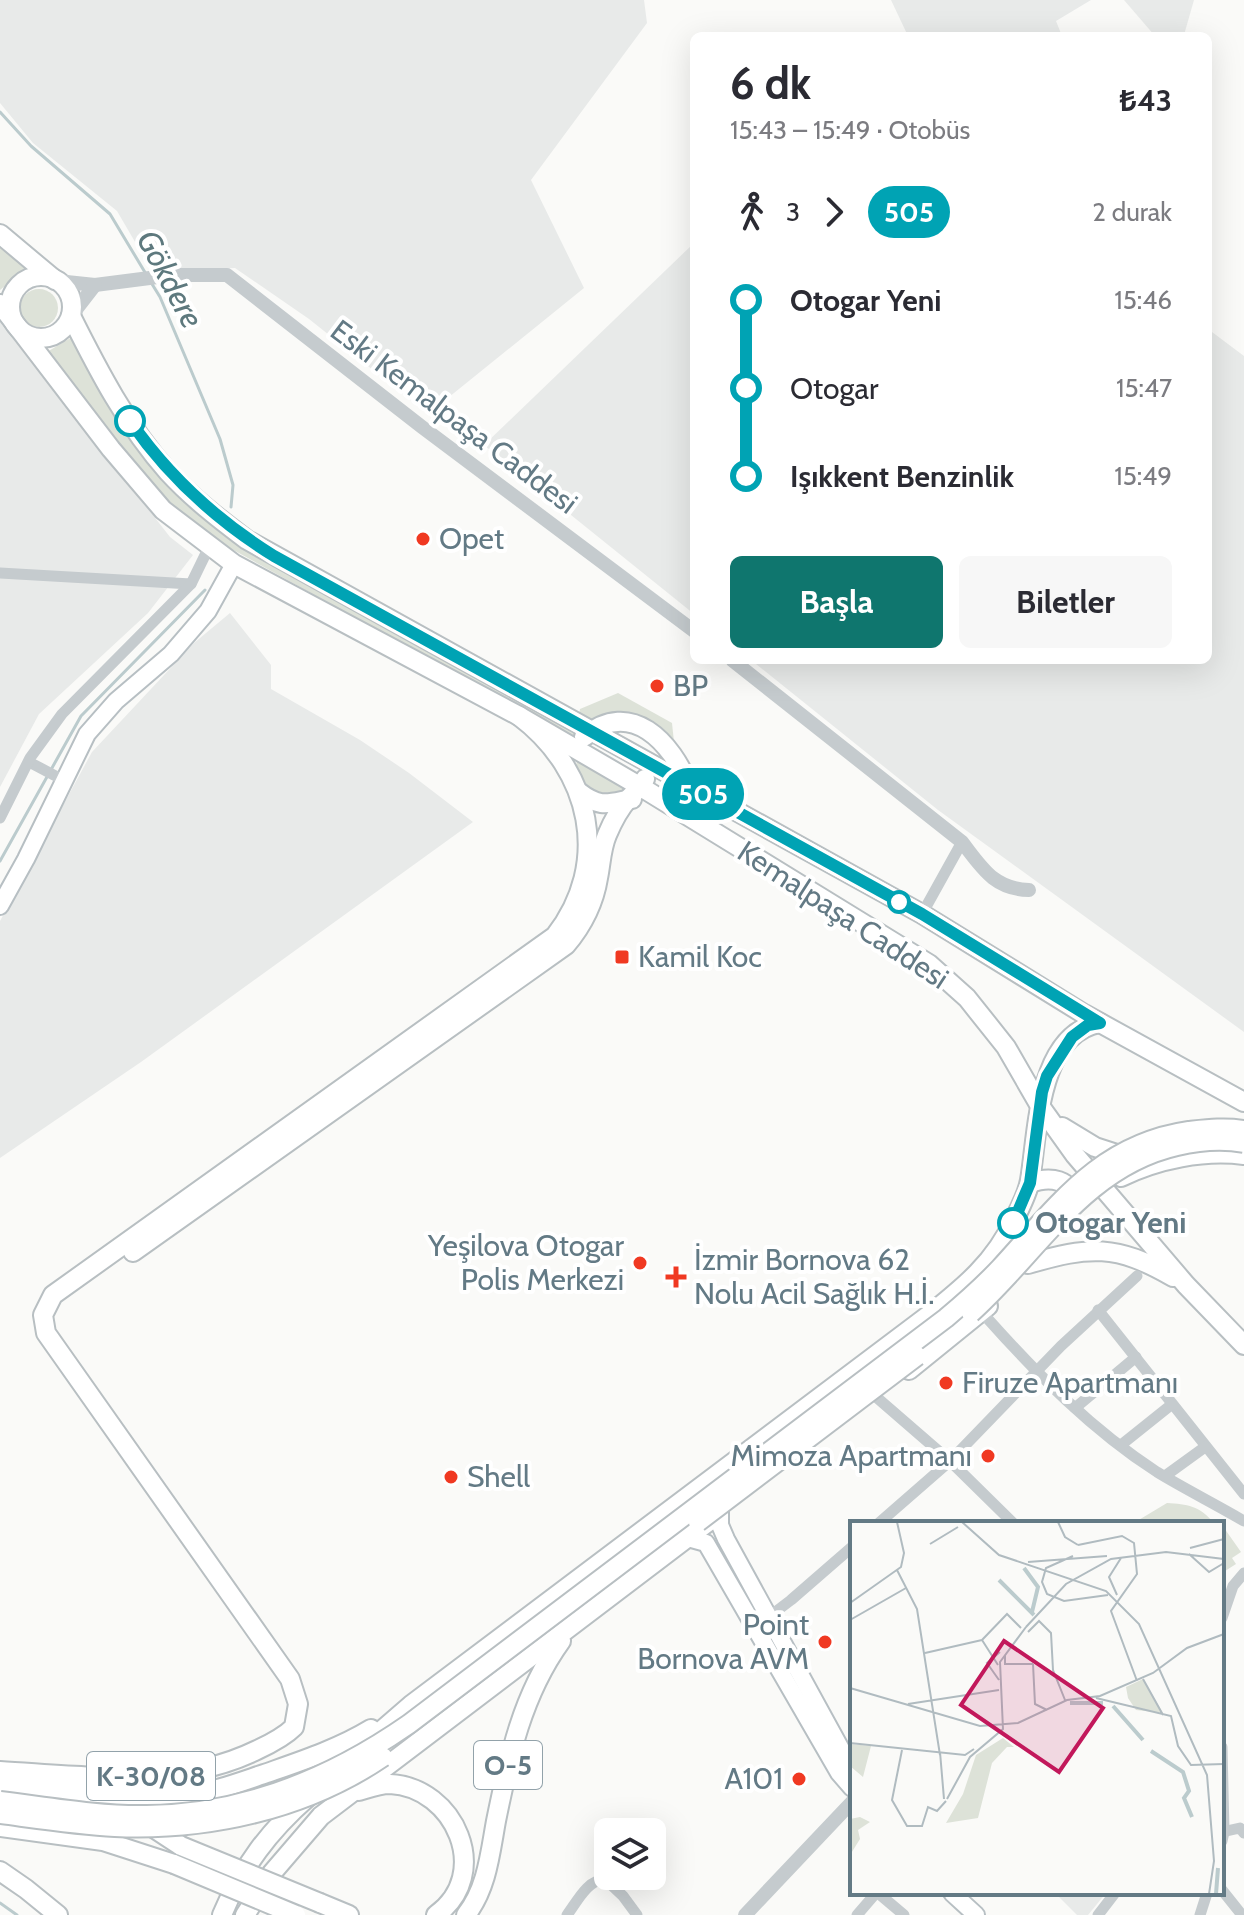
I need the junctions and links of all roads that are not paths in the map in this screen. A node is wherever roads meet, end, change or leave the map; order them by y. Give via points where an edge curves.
1 (0, 234) edge
2 (57, 281) junction
3 (95, 285) junction
4 (0, 304) edge
5 (71, 316) junction
6 (17, 327) junction
7 (209, 547) junction
8 (234, 564) junction
9 (0, 573) edge
10 (191, 584) junction
11 (690, 628) edge
12 (737, 664) edge
13 (519, 716) junction
14 (592, 731) junction
15 (575, 748) junction
16 (29, 762) junction
17 (646, 762) junction
18 (65, 781) junction
19 (576, 786) junction
20 (689, 786) junction
21 (635, 792) junction
22 (0, 818) edge
23 (962, 842) junction
24 (1029, 890) dead end
25 (0, 906) edge
26 (922, 914) junction
27 (1100, 1023) junction
28 (1218, 1090) junction
29 (1244, 1102) edge
30 (1040, 1106) junction
31 (1244, 1115) edge
32 (1238, 1128) edge
33 (1241, 1151) edge
34 (1171, 1160) junction
35 (1030, 1183) junction
36 (1103, 1189) junction
37 (1068, 1221) junction
38 (1028, 1264) junction
39 (1137, 1276) dead end
40 (1186, 1285) junction
41 (1098, 1310) junction
42 (43, 1315) junction
43 (987, 1318) dead end
44 (1244, 1345) edge
45 (1136, 1357) junction
46 (1036, 1374) junction
47 (875, 1396) junction
48 (1171, 1405) junction
49 (1075, 1408) junction
50 (1121, 1445) junction
51 (1205, 1447) junction
52 (950, 1461) junction
53 (1165, 1476) junction
54 (1244, 1494) edge
55 (720, 1512) junction
56 (881, 1521) edge
57 (1011, 1521) edge
58 (1244, 1521) edge
59 (688, 1538) junction
60 (850, 1549) edge
61 (1244, 1573) edge
62 (1224, 1609) edge
63 (770, 1616) junction
64 (574, 1624) junction
65 (411, 1705) junction
66 (850, 1765) edge
67 (0, 1771) edge
68 (0, 1783) edge
69 (850, 1786) edge
70 (88, 1793) junction
71 (345, 1796) junction
72 (0, 1801) edge
73 (850, 1804) edge
74 (0, 1814) edge
75 (0, 1827) edge
76 (177, 1855) junction
77 (0, 1871) edge
78 (1224, 1892) edge
79 (875, 1895) edge
80 (879, 1895) edge
81 (954, 1895) edge
82 (1206, 1895) edge
83 (58, 1915) edge
84 (222, 1915) edge
85 (245, 1915) edge
86 (296, 1915) edge
87 (349, 1915) edge
88 (436, 1915) edge
89 (466, 1915) edge
90 (567, 1915) edge
91 (637, 1915) edge
92 (745, 1915) edge
93 (857, 1915) edge
94 (904, 1915) edge
95 (976, 1915) edge
96 (1200, 1915) edge
97 (1242, 1915) edge

1 - 2 main road
2 - 3 street, Eski Kemalpaşa Caddesi
2 - 5 main road via 70,296
2 - 6 main road via 39,277 21,284 10,310
3 - 5 street
3 - 11 street, Eski Kemalpaşa Caddesi via 173,275 227,275
4 - 6 main road
5 - 6 main road via 60,332 43,338
5 - 14 main road, Kemalpaşa Caddesi via 142,438 205,508 274,556
6 - 7 main road via 163,510
7 - 8 main road
7 - 10 street
8 - 13 main road
8 - 18 main road via 208,611 171,654 87,734
9 - 10 street
10 - 16 street via 62,714
12 - 23 street
13 - 15 main road
13 - 19 main road via 542,736
14 - 15 main road
14 - 17 main road, Kemalpaşa Caddesi
14 - 20 main road via 620,721 645,729 669,749
15 - 19 main road via 571,767
15 - 21 main road
16 - 18 street
16 - 22 street
17 - 20 main road, Kemalpaşa Caddesi
17 - 21 main road via 645,778
18 - 25 main road
19 - 21 main road via 591,801 604,804 617,804
19 - 42 main road via 587,827 586,867 576,901 555,936 53,1295
20 - 26 main road, Kemalpaşa Caddesi
21 - 30 main road, Kemalpaşa Caddesi via 700,823 929,964 983,1017
21 - 42 main road via 605,839 588,912 566,945
23 - 24 street via 989,876 1011,890
23 - 26 street
26 - 27 main road, Kemalpaşa Caddesi
27 - 28 main road, Kemalpaşa Caddesi
27 - 30 main road via 1081,1029 1065,1046 1043,1086
28 - 29 main road, Kemalpaşa Caddesi
28 - 31 main road
30 - 34 main road via 1065,1130 1095,1147 1135,1159
30 - 35 main road
30 - 36 main road, Kemalpaşa Caddesi
32 - 72 main road, bridge via 1176,1133 1109,1159 1076,1185 991,1278 946,1318 365,1754 277,1794 202,1811 124,1815
33 - 34 main road
33 - 74 main road, bridge via 1203,1142 1165,1149 1095,1185 962,1321 404,1742 347,1778 272,1809 178,1826 113,1827
34 - 36 main road
35 - 37 main road via 1053,1178 1070,1189 1076,1206
35 - 65 main road via 1001,1244 967,1285
36 - 37 main road
36 - 40 main road, Kemalpaşa Caddesi
37 - 38 main road
38 - 40 main road via 1077,1251 1113,1251 1153,1265
38 - 47 main road via 970,1322
39 - 41 street
40 - 44 main road
41 - 45 street
41 - 46 street
42 - 67 main road, K-30/08 via 46,1333 290,1679 297,1720 291,1730 235,1761 188,1773 128,1777
43 - 46 street
45 - 48 street
45 - 49 street
46 - 49 street
46 - 52 street
47 - 52 street
47 - 55 main road
48 - 50 street
48 - 51 street
49 - 50 street
50 - 53 street
51 - 53 street
51 - 54 street
52 - 56 street
52 - 57 street
53 - 58 street
55 - 59 main road
55 - 63 main road via 726,1539
59 - 64 main road
59 - 69 main road via 706,1543
60 - 63 street
61 - 62 street
63 - 66 main road
64 - 71 main road
64 - 89 main road, O-5 via 525,1706 483,1886
65 - 70 main road via 349,1742 214,1790 179,1796
65 - 84 main road via 269,1835 244,1868
68 - 70 main road
70 - 76 main road via 123,1807
71 - 85 main road via 283,1859
71 - 88 main road, O-5 via 379,1785 403,1787 430,1799 452,1821 464,1848 464,1872 455,1896
73 - 92 street
75 - 76 main road
76 - 86 main road, bridge
76 - 87 main road, bridge
77 - 83 main road
78 - 97 street
79 - 93 street
80 - 94 street
81 - 95 main road
82 - 96 street
90 - 91 street via 590,1884 605,1879

